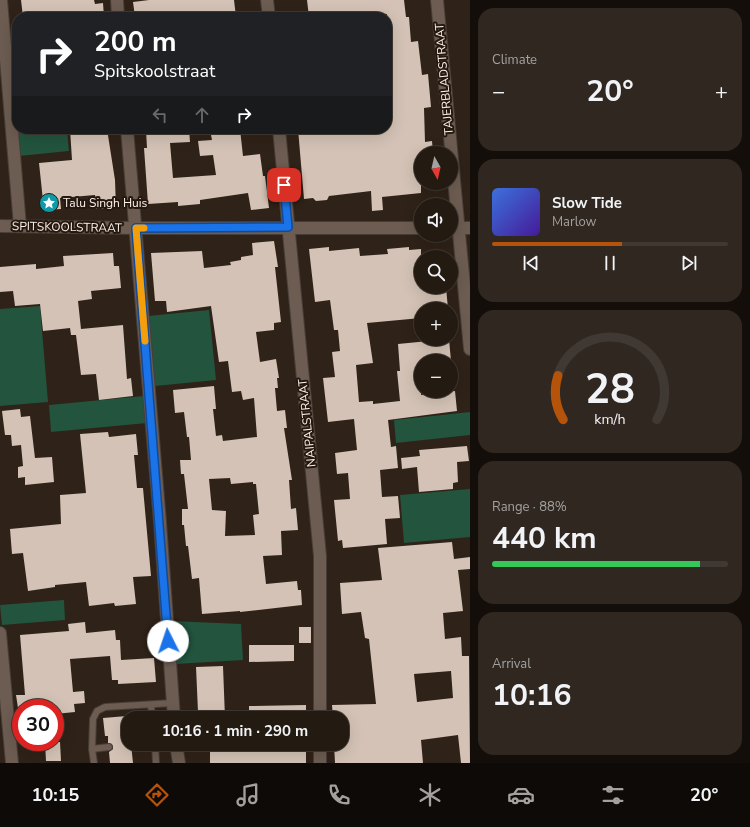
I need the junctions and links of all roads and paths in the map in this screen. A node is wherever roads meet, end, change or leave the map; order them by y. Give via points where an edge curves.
1 (1, 0) edge
2 (117, 0) edge
3 (267, 0) edge
4 (437, 0) edge
5 (118, 12) edge
6 (268, 12) edge
7 (12, 131) edge
8 (12, 134) edge
9 (127, 134) edge
10 (279, 134) edge
11 (0, 226) edge
12 (20, 226) junction
13 (288, 227) junction
14 (136, 228) junction
15 (414, 228) edge
16 (460, 228) edge
17 (470, 349) edge
18 (0, 633) edge
19 (173, 703) junction
20 (151, 705) junction
21 (151, 711) edge
22 (174, 711) edge
23 (320, 711) edge
24 (109, 747) dead end
25 (92, 750) junction
26 (155, 751) edge
27 (177, 751) edge
28 (320, 751) edge
29 (12, 763) edge
30 (94, 763) edge
31 (156, 763) edge
32 (179, 763) edge
33 (320, 763) edge

1 - 7 street
2 - 5 street
3 - 6 street
4 - 16 street, TAJERBLADSTRAAT
8 - 12 street
9 - 14 street
10 - 13 street, NAIPALSTRAAT
11 - 12 street, SPITSKOOLSTRAAT
12 - 14 street, SPITSKOOLSTRAAT
13 - 14 street, SPITSKOOLSTRAAT
13 - 15 street, SPITSKOOLSTRAAT
13 - 23 street, NAIPALSTRAAT via 320,556
14 - 19 street
16 - 17 street, TAJERBLADSTRAAT
18 - 29 street
19 - 20 lane
19 - 22 street
20 - 21 lane
20 - 25 lane via 105,707 97,711 93,719
24 - 25 lane
25 - 30 lane
26 - 31 lane
27 - 32 street
28 - 33 street

